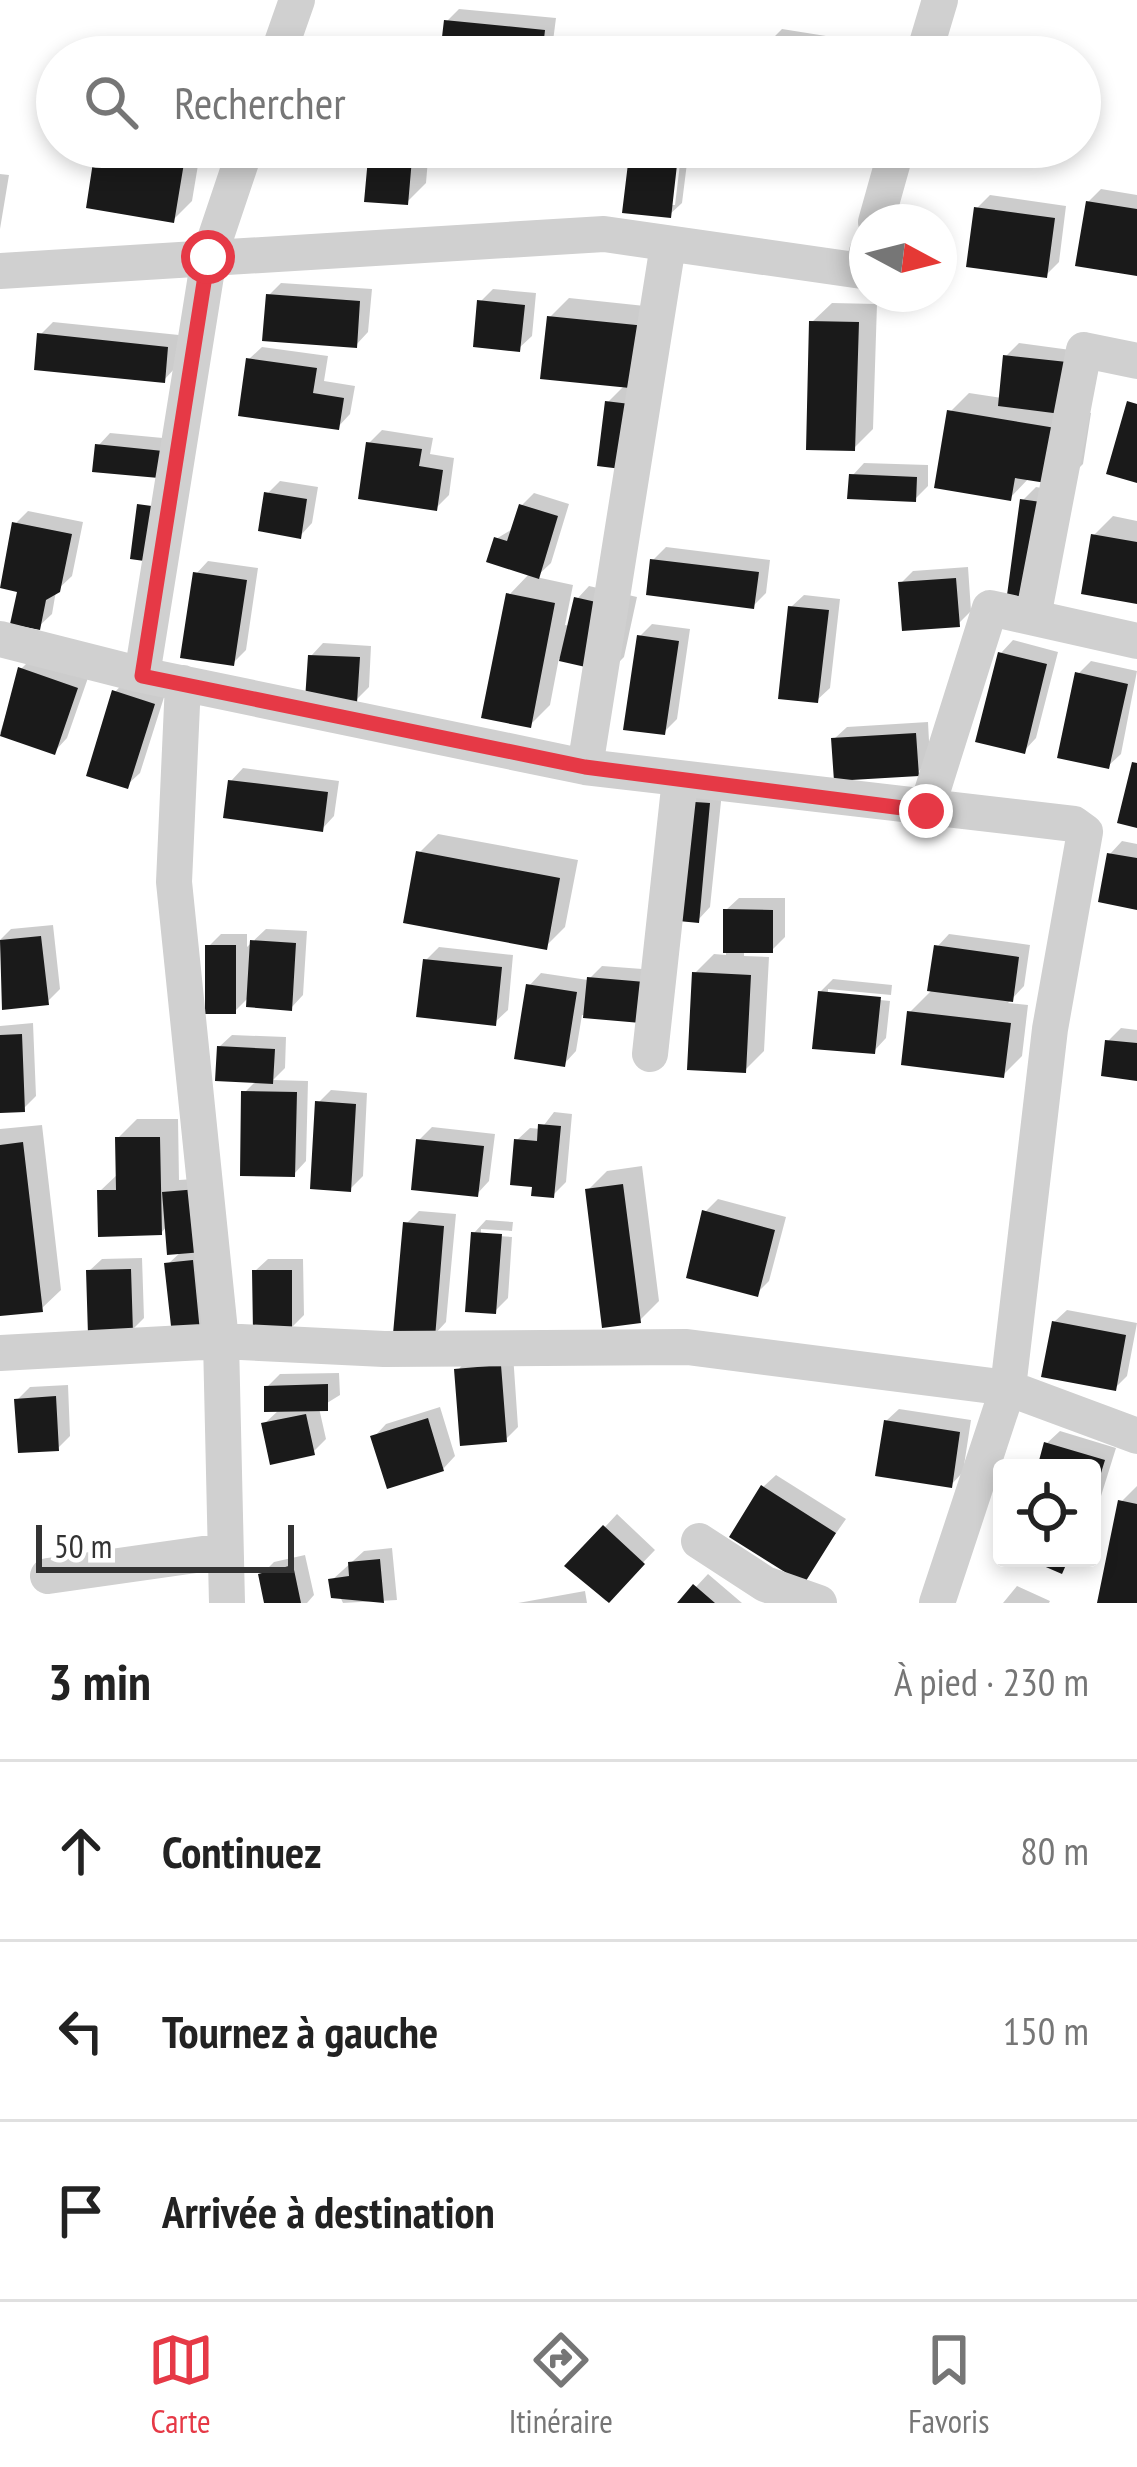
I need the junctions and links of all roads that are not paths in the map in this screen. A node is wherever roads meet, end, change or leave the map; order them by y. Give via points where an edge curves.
1 (297, 0) edge
2 (940, 0) edge
3 (284, 36) edge
4 (929, 36) edge
5 (239, 168) edge
6 (891, 168) edge
7 (881, 204) edge
8 (668, 245) junction
9 (208, 257) junction
10 (849, 269) edge
11 (0, 271) edge
12 (1137, 361) edge
13 (1033, 617) junction
14 (0, 639) edge
15 (1137, 641) edge
16 (142, 676) junction
17 (183, 683) junction
18 (585, 767) junction
19 (680, 779) junction
20 (926, 811) junction
21 (650, 1054) dead end
22 (221, 1341) junction
23 (0, 1354) edge
24 (1008, 1388) junction
25 (1137, 1436) edge
26 (699, 1541) dead end
27 (224, 1551) junction
28 (48, 1576) dead end
29 (227, 1603) edge
30 (819, 1603) edge
31 (938, 1603) edge

1 - 3 street
2 - 4 street
5 - 9 street
6 - 7 street
8 - 9 street via 604,234
8 - 10 street
8 - 18 street
9 - 11 street
9 - 16 street
12 - 13 street via 1084,350
13 - 15 street
13 - 20 street via 989,608
14 - 16 street
16 - 17 street
17 - 18 street
17 - 22 street via 174,882
18 - 19 street
19 - 20 street
19 - 21 street
20 - 24 street via 1073,824 1085,832 1050,1029
22 - 23 street
22 - 24 street via 687,1347
22 - 27 street
24 - 25 street
24 - 31 street
26 - 30 street via 766,1584
27 - 28 street
27 - 29 street

